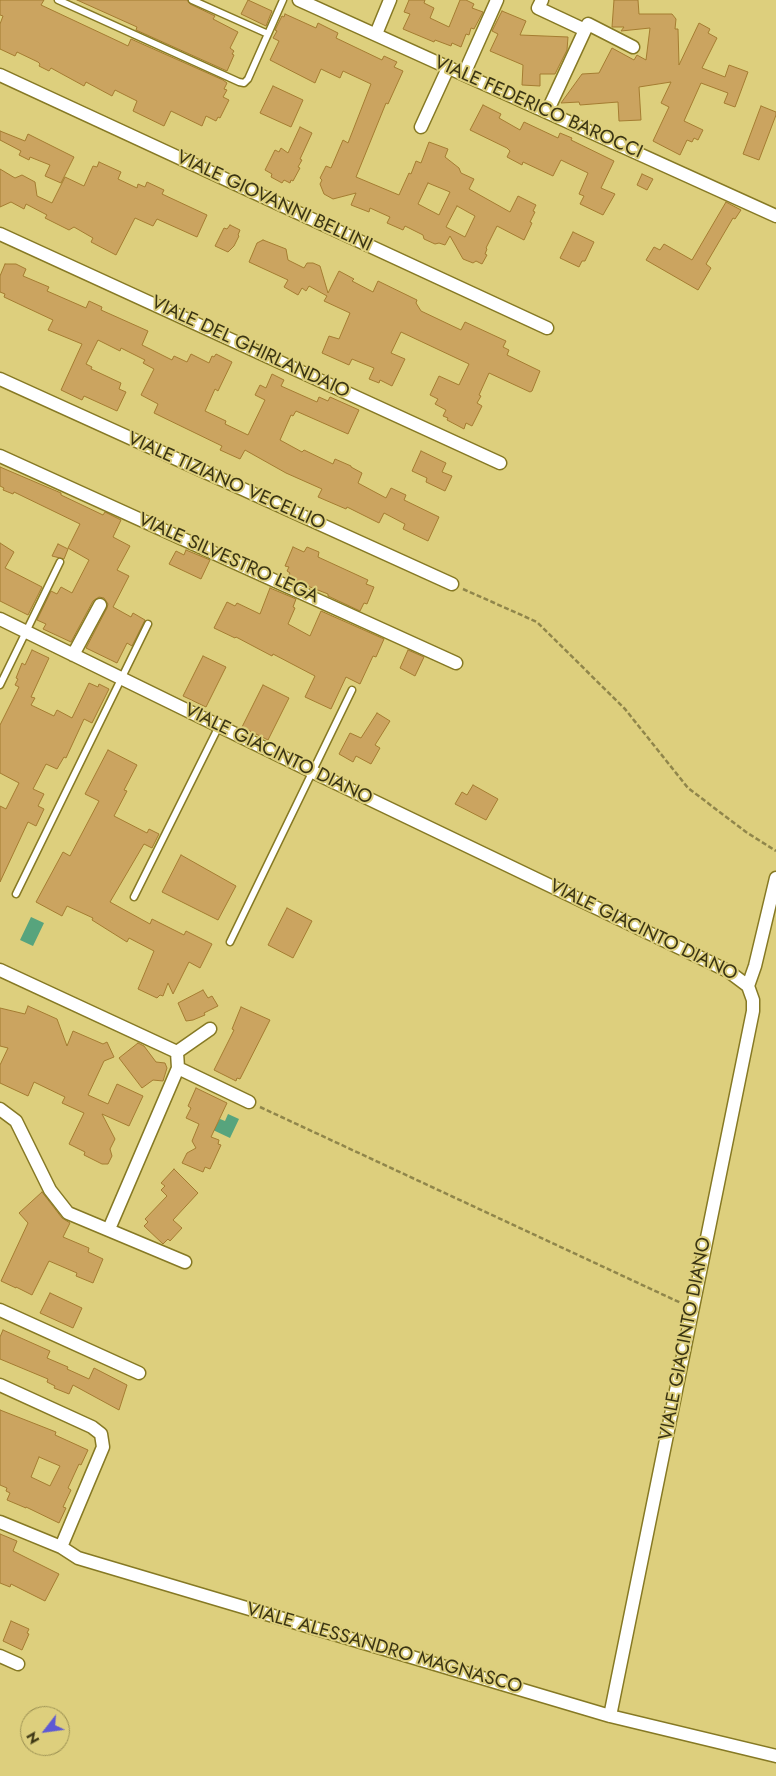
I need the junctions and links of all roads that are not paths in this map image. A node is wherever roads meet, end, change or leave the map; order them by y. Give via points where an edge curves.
1 (58, 0) edge
2 (192, 0) edge
3 (284, 0) edge
4 (299, 0) edge
5 (390, 0) edge
6 (497, 0) edge
7 (542, 0) edge
8 (585, 30) junction
9 (268, 34) junction
10 (376, 34) junction
11 (633, 47) dead end
12 (448, 68) junction
13 (464, 74) junction
14 (0, 75) edge
15 (547, 112) junction
16 (421, 127) dead end
17 (776, 216) edge
18 (0, 234) edge
19 (547, 328) dead end
20 (0, 379) edge
21 (0, 456) edge
22 (500, 463) dead end
23 (60, 562) dead end
24 (452, 584) road end
25 (100, 605) dead end
26 (0, 619) edge
27 (148, 624) dead end
28 (26, 632) junction
29 (73, 655) junction
30 (456, 663) dead end
31 (123, 678) junction
32 (0, 685) edge
33 (352, 690) dead end
34 (220, 726) junction
35 (313, 772) junction
36 (776, 878) edge
37 (16, 894) dead end
38 (134, 897) dead end
39 (230, 942) dead end
40 (0, 970) edge
41 (748, 986) junction
42 (210, 1029) dead end
43 (177, 1052) junction
44 (178, 1068) junction
45 (249, 1102) road end
46 (0, 1109) edge
47 (109, 1229) junction
48 (185, 1262) dead end
49 (0, 1310) edge
50 (139, 1373) dead end
51 (0, 1385) edge
52 (0, 1522) edge
53 (60, 1547) junction
54 (0, 1656) edge
55 (18, 1664) dead end
56 (610, 1716) junction
57 (776, 1756) edge

1 - 9 lane via 244,83
2 - 9 lane
3 - 9 lane
4 - 10 street, VIALE FEDERICO BAROCCI
5 - 10 street
6 - 13 street
7 - 8 street via 538,8
8 - 11 street via 588,24
8 - 15 street
10 - 12 street, VIALE FEDERICO BAROCCI
12 - 13 street, VIALE FEDERICO BAROCCI
12 - 16 street
13 - 15 street, VIALE FEDERICO BAROCCI
14 - 19 street, VIALE GIOVANNI BELLINI
15 - 17 street, VIALE FEDERICO BAROCCI
18 - 22 street, VIALE DEL GHIRLANDAIO
20 - 24 street, VIALE TIZIANO VECELLIO
21 - 30 street, VIALE SILVESTRO LEGA
23 - 28 lane
25 - 29 street
26 - 28 street, VIALE GIACINTO DIANO
27 - 31 lane
28 - 29 street, VIALE GIACINTO DIANO
28 - 32 lane
29 - 31 street, VIALE GIACINTO DIANO
31 - 34 street, VIALE GIACINTO DIANO
31 - 37 lane
33 - 35 lane
34 - 35 street, VIALE GIACINTO DIANO
34 - 38 lane
35 - 39 lane
35 - 41 street, VIALE GIACINTO DIANO via 728,971
36 - 41 street
40 - 43 street
41 - 56 street, VIALE GIACINTO DIANO via 753,1011
42 - 43 street
43 - 44 street
44 - 45 street
44 - 47 street
46 - 47 street via 16,1121 50,1190 68,1212
47 - 48 street
49 - 50 street
51 - 53 street via 92,1427 100,1434 103,1447
52 - 53 street, VIALE ALESSANDRO MAGNASCO
53 - 56 street, VIALE ALESSANDRO MAGNASCO via 78,1558
54 - 55 street
56 - 57 street, VIALE ALESSANDRO MAGNASCO

